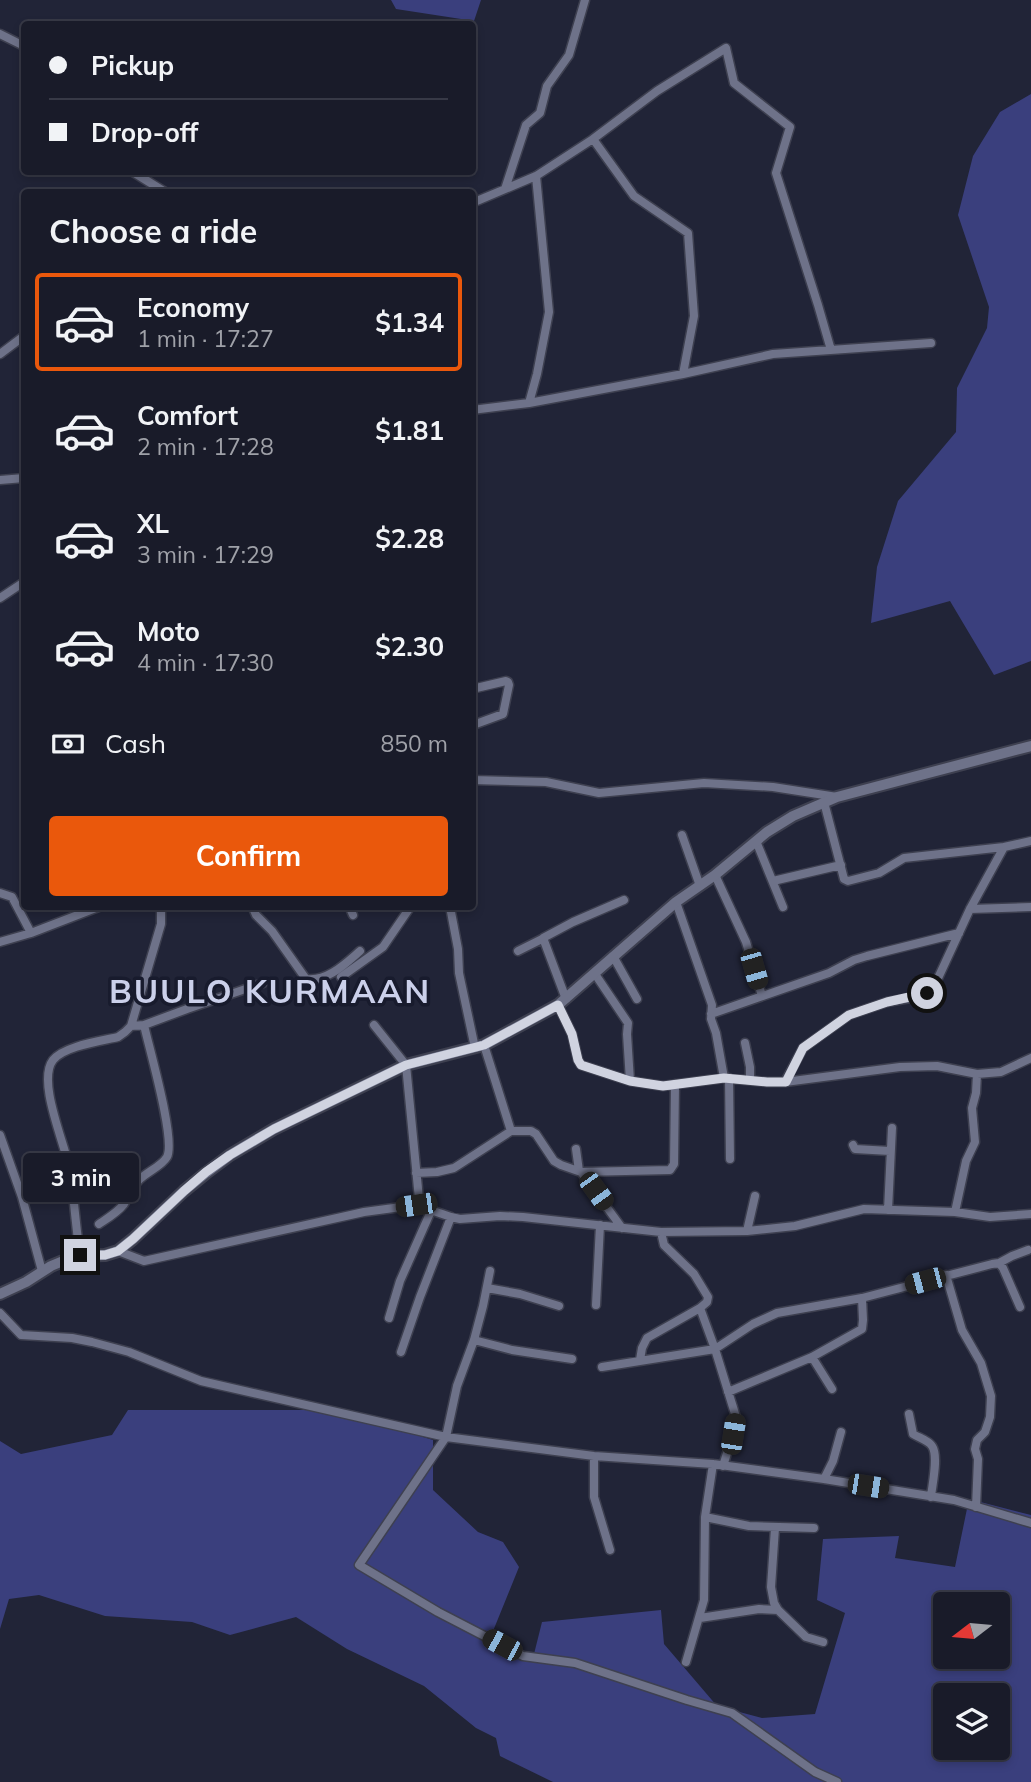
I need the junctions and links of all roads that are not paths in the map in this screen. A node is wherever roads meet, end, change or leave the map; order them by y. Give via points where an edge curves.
1 (585, 0) edge
2 (0, 34) edge
3 (21, 44) edge
4 (593, 139) junction
5 (137, 175) edge
6 (536, 176) junction
7 (160, 189) edge
8 (505, 189) junction
9 (476, 201) edge
10 (21, 338) edge
11 (931, 343) dead end
12 (831, 350) junction
13 (0, 354) edge
14 (683, 374) junction
15 (529, 403) junction
16 (476, 410) edge
17 (21, 478) edge
18 (0, 481) edge
19 (21, 584) edge
20 (0, 598) edge
21 (476, 688) edge
22 (476, 724) edge
23 (1031, 746) edge
24 (476, 780) edge
25 (837, 797) junction
26 (824, 802) junction
27 (682, 835) dead end
28 (756, 841) junction
29 (1031, 841) edge
30 (1004, 848) junction
31 (841, 865) junction
32 (715, 875) junction
33 (773, 881) junction
34 (700, 886) junction
35 (0, 893) edge
36 (624, 900) dead end
37 (676, 902) junction
38 (1031, 906) edge
39 (783, 907) dead end
40 (971, 909) junction
41 (91, 910) edge
42 (161, 910) edge
43 (254, 910) edge
44 (408, 910) edge
45 (451, 912) dead end
46 (31, 933) junction
47 (959, 933) junction
48 (542, 939) junction
49 (0, 942) edge
50 (360, 951) dead end
51 (518, 951) dead end
52 (613, 956) junction
53 (595, 974) junction
54 (341, 977) dead end
55 (263, 983) dead end
56 (762, 996) junction
57 (637, 999) dead end
58 (562, 1002) junction
59 (711, 1014) junction
60 (374, 1025) dead end
61 (131, 1026) junction
62 (144, 1026) junction
63 (745, 1043) dead end
64 (480, 1046) junction
65 (1028, 1060) edge
66 (406, 1065) junction
67 (1031, 1071) edge
68 (977, 1074) junction
69 (727, 1078) junction
70 (750, 1080) junction
71 (630, 1081) junction
72 (786, 1082) junction
73 (675, 1084) junction
74 (892, 1128) dead end
75 (511, 1130) junction
76 (0, 1135) edge
77 (853, 1145) dead end
78 (576, 1149) dead end
79 (890, 1151) junction
80 (730, 1159) dead end
81 (580, 1171) junction
82 (416, 1173) junction
83 (755, 1196) dead end
84 (416, 1205) junction
85 (888, 1210) junction
86 (431, 1211) junction
87 (954, 1212) junction
88 (1031, 1214) edge
89 (452, 1217) junction
90 (99, 1224) dead end
91 (600, 1226) junction
92 (622, 1228) junction
93 (747, 1231) junction
94 (661, 1232) junction
95 (1028, 1250) dead end
96 (118, 1251) junction
97 (80, 1255) junction
98 (999, 1263) junction
99 (42, 1271) junction
100 (490, 1271) dead end
101 (946, 1275) junction
102 (486, 1288) junction
103 (0, 1294) edge
104 (862, 1298) junction
105 (596, 1305) dead end
106 (559, 1306) dead end
107 (1020, 1307) dead end
108 (700, 1308) junction
109 (0, 1313) edge
110 (389, 1318) dead end
111 (474, 1340) junction
112 (715, 1349) junction
113 (401, 1352) dead end
114 (811, 1357) junction
115 (572, 1359) dead end
116 (640, 1360) junction
117 (602, 1367) dead end
118 (832, 1389) dead end
119 (728, 1392) junction
120 (909, 1414) dead end
121 (841, 1432) dead end
122 (446, 1437) junction
123 (594, 1456) junction
124 (713, 1464) junction
125 (723, 1465) junction
126 (824, 1479) junction
127 (931, 1497) junction
128 (976, 1507) junction
129 (705, 1517) junction
130 (1031, 1523) edge
131 (775, 1528) junction
132 (814, 1528) dead end
133 (610, 1549) dead end
134 (778, 1610) junction
135 (700, 1618) junction
136 (823, 1642) dead end
137 (686, 1662) dead end
138 (837, 1782) edge

1 - 8 street via 569,55 547,86 540,113 526,125
2 - 3 street
4 - 6 street
4 - 12 street via 726,48 734,83 790,127 776,173
4 - 14 street via 634,196 688,233 694,316
5 - 7 street
6 - 8 street
6 - 15 street via 549,312
8 - 9 street
10 - 13 street
11 - 12 street
12 - 14 street via 773,354
14 - 15 street
15 - 16 street
17 - 18 street
19 - 20 street
21 - 22 street via 506,681 509,685 503,714
23 - 25 main road
24 - 25 street via 546,782 599,793 704,783
25 - 26 main road
26 - 28 main road
26 - 31 street
27 - 34 street
28 - 32 main road
28 - 33 street
29 - 30 street
30 - 31 street via 904,858 879,873 851,881 844,879
30 - 40 street
31 - 33 street
32 - 34 main road
32 - 56 street via 746,942
33 - 39 street
34 - 37 main road
35 - 46 street via 12,897
36 - 48 street
37 - 52 main road
37 - 59 street via 712,1005
38 - 40 street
40 - 47 street
41 - 46 street
42 - 61 street via 161,924
43 - 50 street via 306,979 323,978
44 - 54 street via 383,947
45 - 64 street via 458,974
46 - 49 street
47 - 56 street via 867,956
47 - 72 street via 933,989 849,1015 803,1048
48 - 51 street
48 - 58 street
52 - 53 main road
52 - 57 street
53 - 58 main road
53 - 71 street via 628,1023
55 - 62 street
56 - 59 street
58 - 64 main road
58 - 71 street via 581,1065
59 - 69 street
60 - 66 street
61 - 62 street
61 - 97 street via 118,1037 68,1050 54,1058 48,1069 48,1087 71,1172
62 - 90 street via 166,1114 169,1151 166,1159 135,1184 123,1206
63 - 70 street
64 - 66 main road
64 - 75 street
65 - 67 street
65 - 68 street via 1001,1072
66 - 82 street
66 - 96 main road via 230,1155
68 - 72 street via 937,1066 900,1067
68 - 87 street via 972,1108 975,1142
69 - 70 street
69 - 73 street
69 - 80 street
70 - 72 street
71 - 73 street
73 - 81 street via 674,1164 670,1170
74 - 79 street
75 - 81 street via 531,1131 554,1161
75 - 82 street via 454,1168
76 - 99 street
77 - 79 street via 855,1149
78 - 81 street
79 - 85 street
81 - 92 street
82 - 84 street
83 - 93 street
84 - 86 street
84 - 96 street via 364,1212 144,1261
85 - 87 street
85 - 93 street via 864,1209 796,1226
86 - 89 street
86 - 110 street
87 - 88 street via 990,1217
89 - 91 street via 523,1217
89 - 113 street
91 - 92 street
91 - 105 street
92 - 94 street
93 - 94 street
94 - 108 street via 664,1245 708,1294
95 - 98 street
96 - 97 main road
97 - 99 main road
98 - 101 street
98 - 107 street
99 - 103 main road
100 - 102 street
101 - 104 street
101 - 128 street via 962,1330 981,1363 991,1396 990,1417 975,1449
102 - 106 street
102 - 111 street
104 - 112 street via 777,1313
104 - 114 street via 862,1329
108 - 112 street
108 - 116 street via 647,1338
109 - 122 street via 21,1335 92,1342 201,1381
111 - 115 street
111 - 122 street via 457,1386
112 - 116 street
112 - 119 street
114 - 118 street
114 - 119 street
116 - 117 street
119 - 125 street via 736,1417
120 - 127 street via 913,1434 929,1443 934,1452
121 - 126 street
122 - 123 street
122 - 138 street via 359,1565 523,1656 575,1663 732,1713
123 - 124 street
123 - 133 street via 594,1497
124 - 125 street
124 - 129 street
125 - 126 street
126 - 127 street
127 - 128 street
128 - 130 street
129 - 131 street
129 - 135 street
131 - 132 street
131 - 134 street via 771,1587
134 - 135 street
134 - 136 street via 806,1637
135 - 137 street

